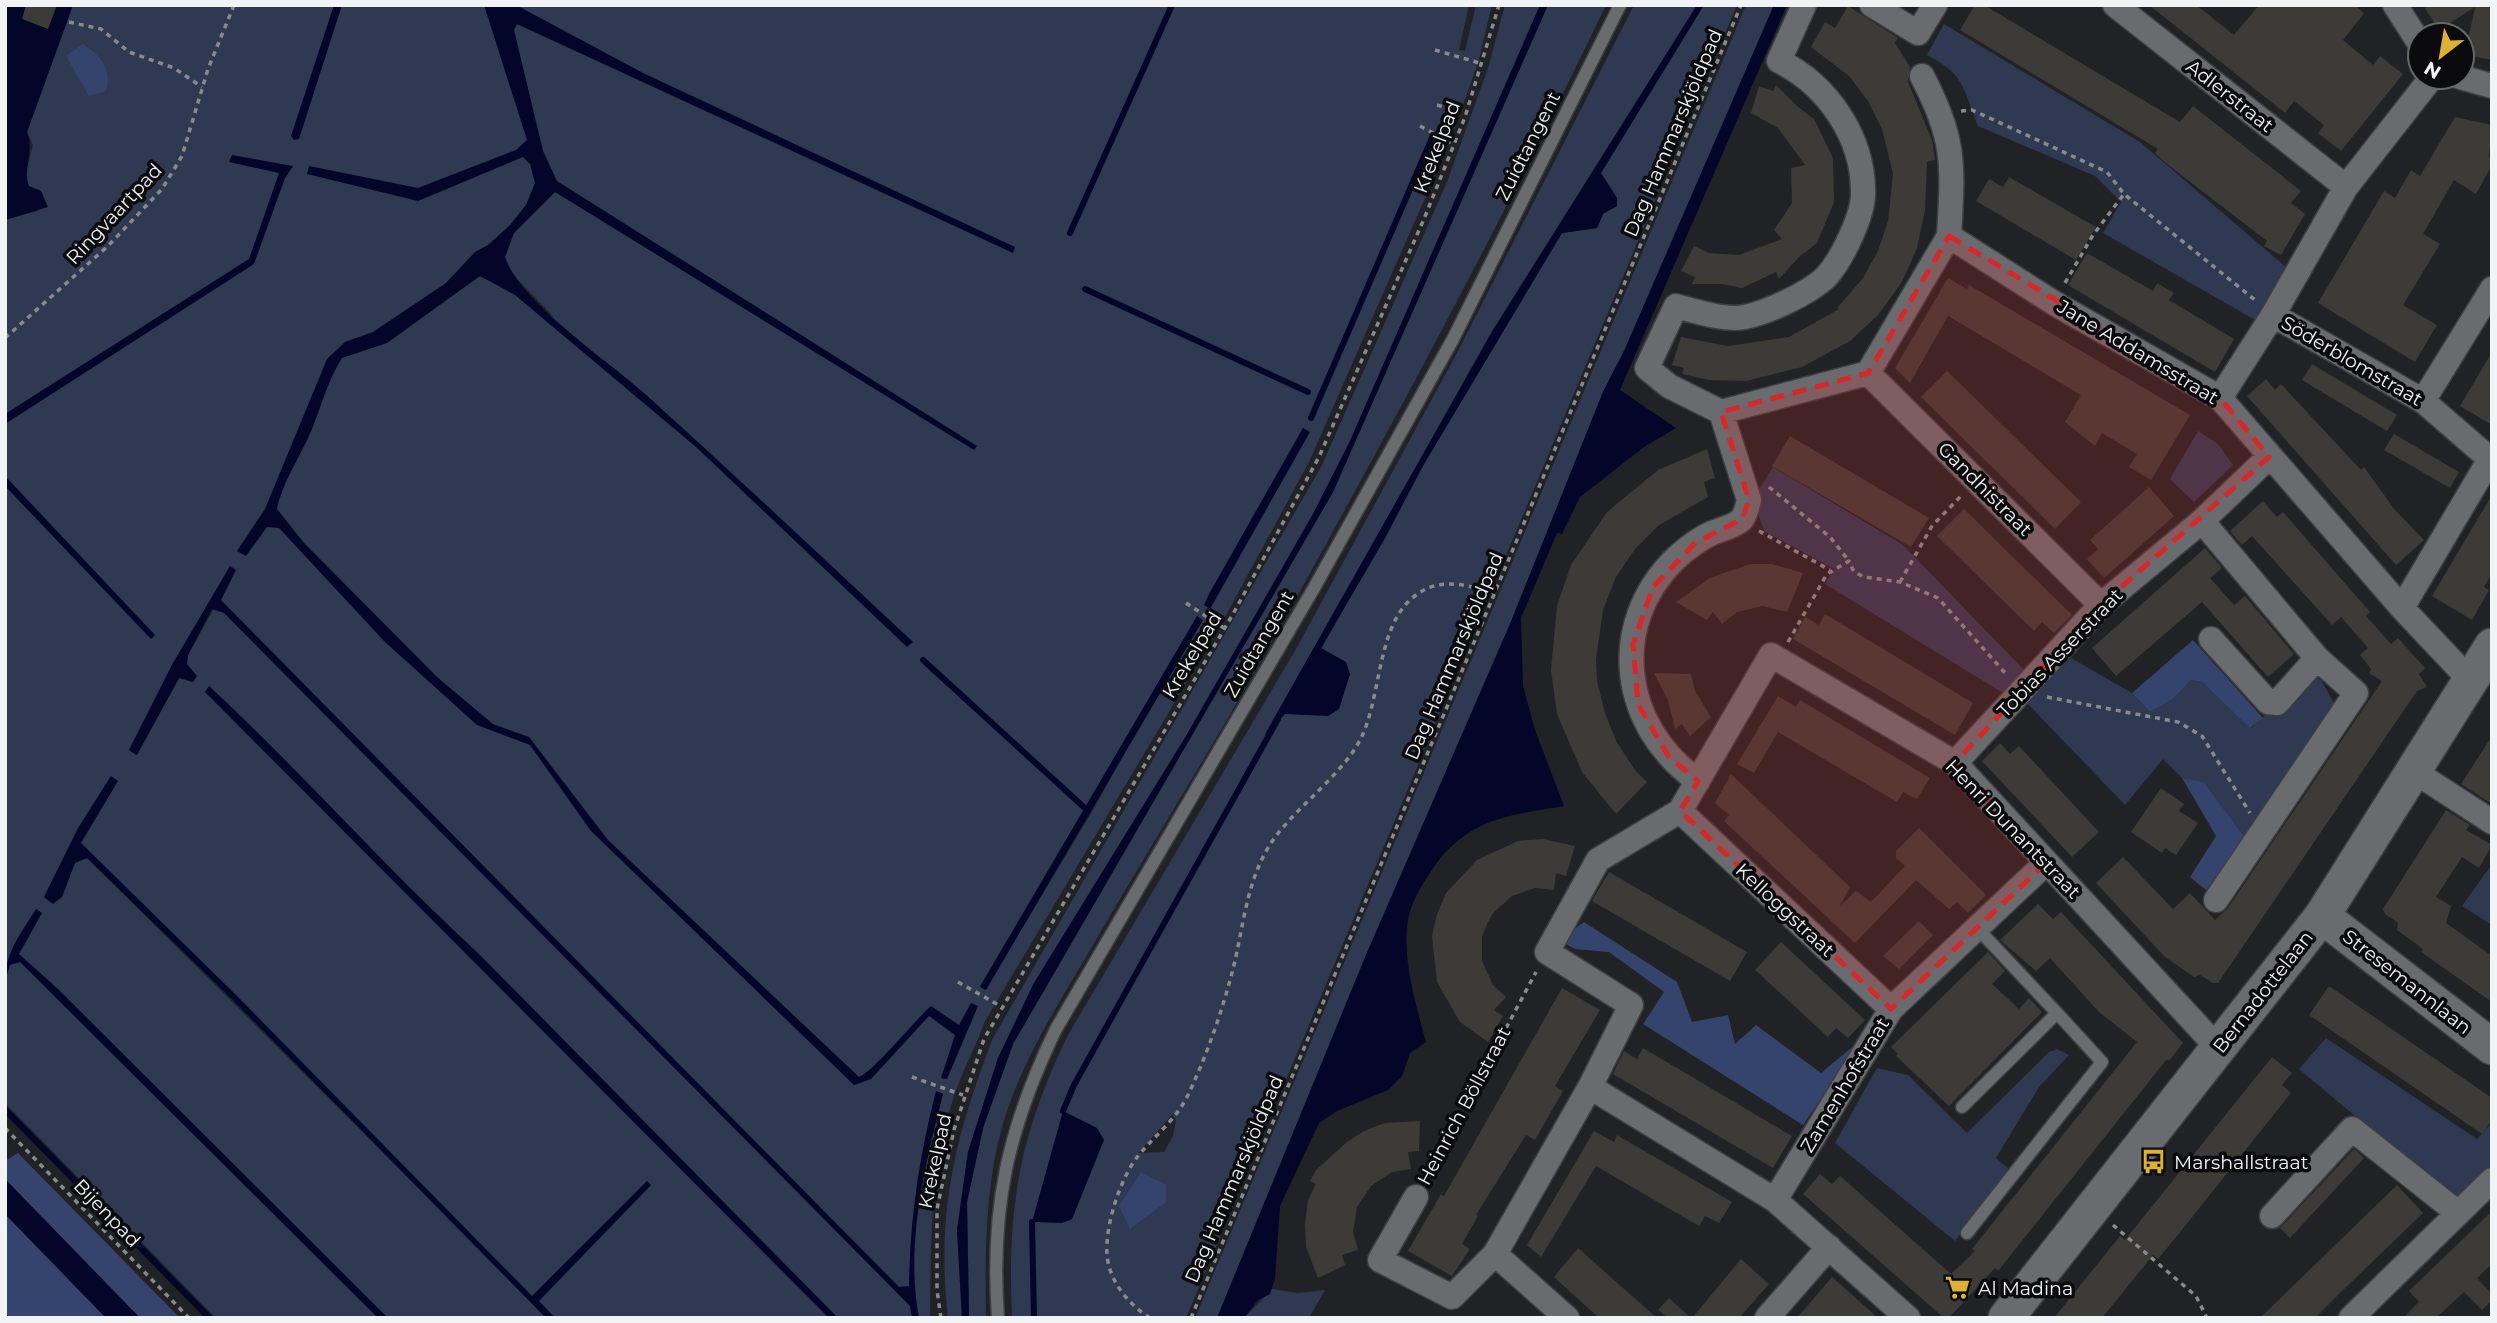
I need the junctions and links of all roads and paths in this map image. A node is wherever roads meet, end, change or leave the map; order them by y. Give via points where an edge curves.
1 (234, 5) edge
2 (1499, 5) edge
3 (1620, 5) edge
4 (1741, 5) edge
5 (1804, 5) edge
6 (1872, 5) edge
7 (1935, 5) edge
8 (2115, 5) edge
9 (2395, 5) edge
10 (69, 22) dead end
11 (2406, 22) edge
12 (1435, 50) dead end
13 (1483, 64) junction
14 (1922, 76) dead end
15 (202, 87) junction
16 (2421, 91) edge
17 (1437, 105) dead end
18 (1448, 108) dead end
19 (1942, 114) junction
20 (1420, 127) dead end
21 (1454, 144) junction
22 (2346, 187) junction
23 (2124, 194) junction
24 (1948, 236) junction
25 (2492, 289) edge
26 (2054, 303) junction
27 (2273, 315) junction
28 (5, 338) edge
29 (1868, 373) junction
30 (2220, 398) junction
31 (2423, 401) junction
32 (1721, 412) junction
33 (2269, 457) junction
34 (1741, 473) junction
35 (1976, 480) junction
36 (1742, 519) junction
37 (2202, 521) junction
38 (1849, 561) dead end
39 (1900, 582) dead end
40 (1496, 593) junction
41 (1186, 603) dead end
42 (2101, 606) junction
43 (2402, 608) junction
44 (1224, 628) junction
45 (2211, 639) dead end
46 (2492, 646) edge
47 (1775, 656) junction
48 (2316, 658) junction
49 (2471, 681) junction
50 (1955, 763) junction
51 (2415, 772) junction
52 (1698, 781) junction
53 (1680, 811) junction
54 (2492, 822) edge
55 (2046, 863) junction
56 (2216, 901) dead end
57 (2322, 916) junction
58 (1977, 928) junction
59 (1547, 952) junction
60 (958, 982) dead end
61 (1002, 1007) junction
62 (1891, 1009) junction
63 (2057, 1013) junction
64 (2492, 1047) edge
65 (2219, 1049) junction
66 (912, 1077) dead end
67 (1590, 1087) junction
68 (964, 1095) junction
69 (1962, 1107) dead end
70 (5, 1128) edge
71 (2492, 1180) edge
72 (1416, 1197) joint
73 (1776, 1200) junction
74 (2093, 1207) junction
75 (2458, 1213) junction
76 (2273, 1216) dead end
77 (1967, 1233) dead end
78 (1829, 1247) junction
79 (1495, 1254) junction
80 (2360, 1315) edge
81 (189, 1318) edge
82 (941, 1318) edge
83 (998, 1318) edge
84 (1150, 1318) edge
85 (1191, 1318) edge
86 (1278, 1318) edge
87 (1288, 1318) edge
88 (1567, 1318) edge
89 (1767, 1318) edge
90 (1908, 1318) edge
91 (2006, 1318) edge
92 (2207, 1318) edge

1 - 15 path, Ringvaartpad
2 - 13 path, Krekelpad
3 - 83 lane, Zuidtangent via 1447,351 1056,1029 1030,1082 1002,1182 995,1275
4 - 40 path, Dag Hammarskjöldpad
5 - 32 street via 1779,61 1829,97 1857,149 1863,196 1853,232 1826,276 1784,304 1742,318 1676,306 1647,368 1669,386
6 - 7 street via 1918,33
8 - 22 street, Adlerstraat
9 - 11 street
10 - 15 path via 101,29 129,52 174,68
12 - 13 path
13 - 21 path, Krekelpad
14 - 19 street
15 - 28 path, Ringvaartpad via 182,156 162,189 108,246
16 - 22 street
17 - 18 path
19 - 23 path via 1972,110 2018,129 2107,172
19 - 24 street via 1953,165
20 - 21 path
21 - 44 path, Krekelpad via 1319,457
22 - 27 street
23 - 26 path via 2093,235
23 - 27 path
24 - 26 street, Jane Addamsstraat
24 - 29 street
25 - 31 street
26 - 30 street, Jane Addamsstraat
27 - 30 street
27 - 31 street, Söderblomstraat
29 - 32 street
29 - 35 street, Gandhistraat
30 - 33 street, Jane Addamsstraat
31 - 43 street, Söderblomstraat via 2490,459
32 - 34 street
33 - 37 street, Tobias Asserstraat
33 - 43 street, Jane Addamsstraat
34 - 36 street via 1749,500
34 - 38 path via 1758,478 1830,537
35 - 39 path via 1932,526
35 - 42 street, Gandhistraat
36 - 47 path via 1830,570
36 - 52 street via 1695,543 1665,570 1643,604 1633,643 1633,684 1646,722 1668,756
37 - 42 street, Tobias Asserstraat
37 - 48 street
40 - 84 path via 1448,581 1432,585 1407,603 1389,639 1362,737 1272,842 1250,886 1233,967 1208,1049 1187,1097 1171,1122 1137,1157 1115,1196 1107,1256 1119,1290
40 - 85 path, Dag Hammarskjöldpad
41 - 44 path
42 - 50 street, Tobias Asserstraat
43 - 49 street, Jane Addamsstraat
44 - 61 path, Krekelpad
45 - 48 street via 2268,702 2277,703
46 - 49 street, Bernadottelaan
47 - 50 street, Henri Dunantstraat
47 - 52 street
48 - 56 street via 2356,692
49 - 51 street, Bernadottelaan
50 - 55 street, Henri Dunantstraat
51 - 54 street
51 - 57 street, Bernadottelaan
52 - 53 street
53 - 59 street via 1598,860
53 - 62 street, Kelloggstraat
55 - 58 street, Zamenhofstraat
55 - 65 street, Henri Dunantstraat
57 - 64 street, Stresemannlaan
57 - 65 street, Bernadottelaan
58 - 62 street, Zamenhofstraat
58 - 63 lane
59 - 67 street via 1631,1005
59 - 72 path, Heinrich Böllstraat
60 - 61 path
61 - 68 path, Krekelpad via 984,1039
62 - 73 street, Zamenhofstraat
63 - 69 lane
63 - 77 lane via 2102,1062
65 - 74 street, Bernadottelaan
66 - 68 path
67 - 73 street
67 - 79 street
68 - 82 path, Krekelpad via 937,1209
70 - 81 path, Bijenpad
71 - 75 street
72 - 79 street, Heinrich Böllstraat via 1380,1259 1452,1297
73 - 78 street
74 - 91 street, Bernadottelaan
74 - 92 path via 2196,1296
75 - 76 street via 2353,1129
75 - 80 street
78 - 89 street
78 - 90 street
79 - 88 street
86 - 87 path

